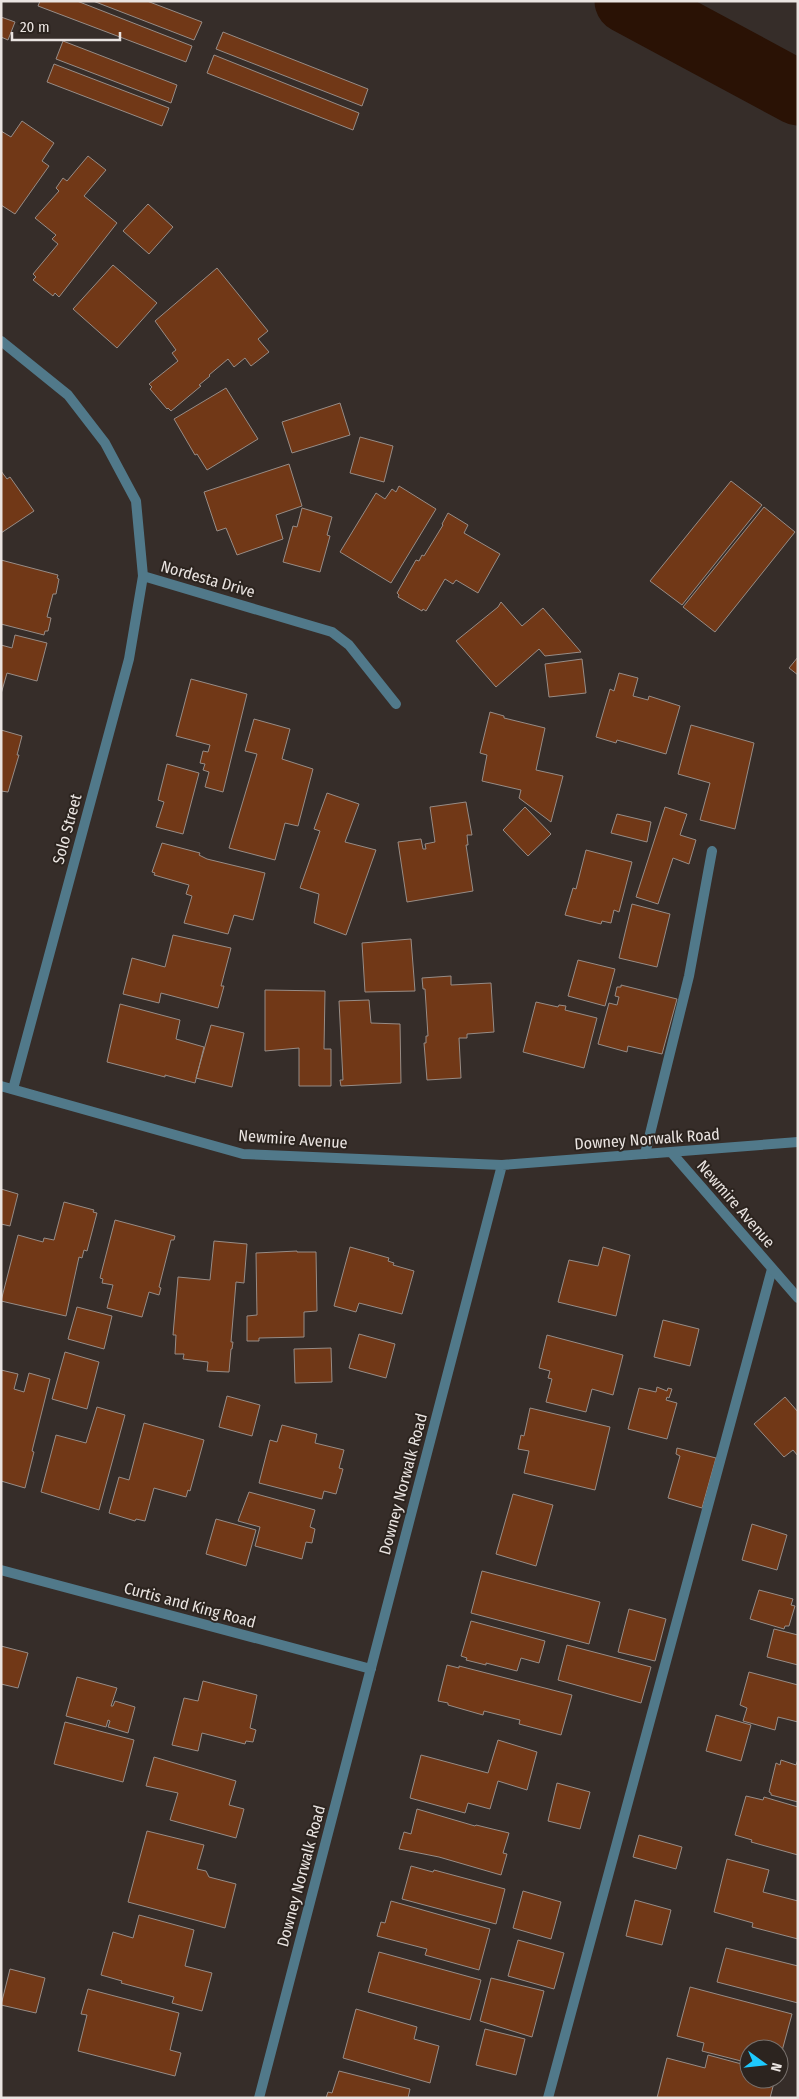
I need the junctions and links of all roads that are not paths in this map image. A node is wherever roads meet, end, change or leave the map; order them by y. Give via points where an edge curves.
1 (1, 341) edge
2 (143, 576) junction
3 (396, 704) dead end
4 (712, 851) dead end
5 (1, 1086) edge
6 (13, 1089) junction
7 (798, 1142) edge
8 (671, 1152) junction
9 (646, 1154) junction
10 (502, 1165) junction
11 (772, 1268) junction
12 (798, 1298) edge
13 (1, 1570) edge
14 (371, 1669) junction
15 (259, 2098) edge
16 (548, 2098) edge

1 - 2 street, Nordesta Drive via 68,395 106,443 136,500
2 - 3 street, Nordesta Drive via 332,632 349,645
2 - 6 street, Solo Street via 129,659
4 - 9 street via 689,976
5 - 6 street, Newmire Avenue
6 - 10 street, Newmire Avenue via 243,1154
7 - 8 street, Downey Norwalk Road
8 - 9 street, Downey Norwalk Road
8 - 11 street, Newmire Avenue
9 - 10 street, Downey Norwalk Road
10 - 14 street, Downey Norwalk Road
11 - 12 street, Newmire Avenue
11 - 16 street
13 - 14 street, Curtis and King Road
14 - 15 street, Downey Norwalk Road

